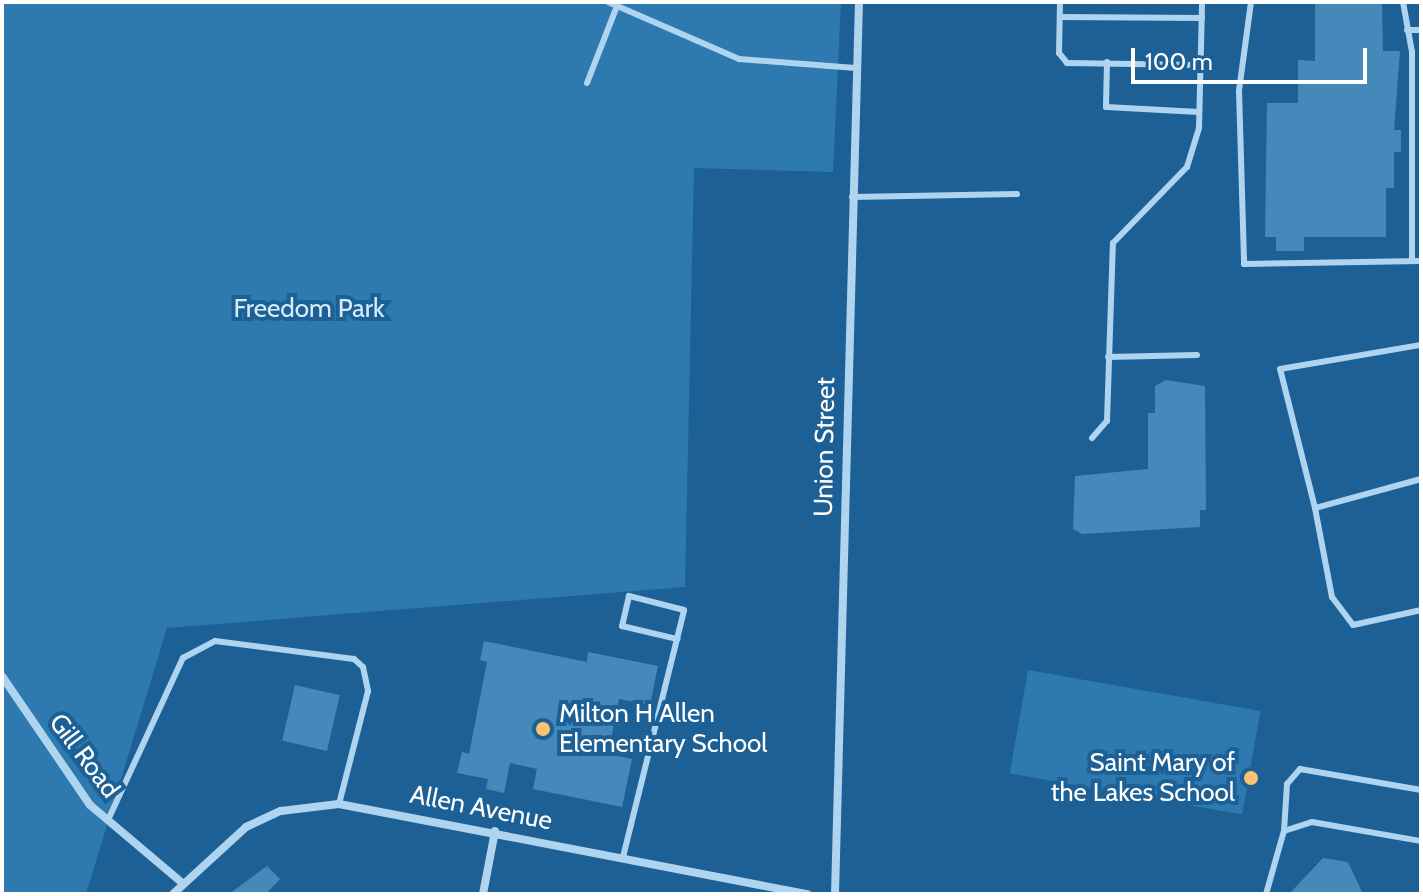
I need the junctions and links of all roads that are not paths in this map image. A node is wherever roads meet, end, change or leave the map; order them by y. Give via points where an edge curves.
1 (608, 2) edge
2 (859, 2) edge
3 (1060, 2) edge
4 (1202, 2) edge
5 (1251, 2) edge
6 (1403, 2) edge
7 (617, 6) junction
8 (1060, 17) junction
9 (1202, 18) junction
10 (1407, 30) junction
11 (1421, 30) edge
12 (1107, 62) junction
13 (1200, 65) junction
14 (856, 68) junction
15 (587, 83) dead end
16 (1199, 112) junction
17 (1017, 194) dead end
18 (852, 197) junction
19 (1412, 261) junction
20 (1421, 261) edge
21 (1421, 345) edge
22 (1197, 355) dead end
23 (1108, 357) junction
24 (1092, 438) dead end
25 (1421, 479) edge
26 (1315, 508) junction
27 (1421, 610) edge
28 (677, 639) junction
29 (2, 676) edge
30 (1421, 790) edge
31 (339, 804) junction
32 (108, 820) junction
33 (495, 831) junction
34 (1284, 831) junction
35 (1421, 841) edge
36 (623, 857) junction
37 (181, 882) junction
38 (173, 894) edge
39 (483, 894) edge
40 (807, 894) edge
41 (835, 894) edge
42 (1266, 894) edge

1 - 7 lane
2 - 14 street, Union Street
3 - 8 lane
4 - 9 lane
5 - 19 lane via 1239,91 1244,264
6 - 10 lane
7 - 14 lane via 739,59
7 - 15 lane
8 - 9 lane
8 - 12 lane via 1061,60
9 - 13 lane
10 - 11 lane
10 - 19 lane
12 - 13 lane
12 - 16 lane via 1106,107
13 - 16 lane
14 - 18 street, Union Street
16 - 23 lane via 1187,167 1113,243
17 - 18 lane
18 - 41 street, Union Street
19 - 20 lane
21 - 26 lane via 1280,369
22 - 23 lane
23 - 24 lane via 1107,421
25 - 26 lane
26 - 27 lane via 1332,597 1353,625
28 - 28 lane via 684,610 629,596 622,626
28 - 36 lane
29 - 32 street, Gill Road
30 - 34 lane via 1300,769 1287,784
31 - 32 lane via 370,678 363,667 354,659 215,641 183,658
31 - 33 street, Allen Avenue
31 - 37 street, Allen Avenue via 263,818
32 - 37 street, Gill Road
33 - 36 street, Allen Avenue
33 - 39 street
34 - 35 lane via 1312,822
34 - 42 lane
36 - 40 street, Allen Avenue
37 - 38 street, Allen Avenue

